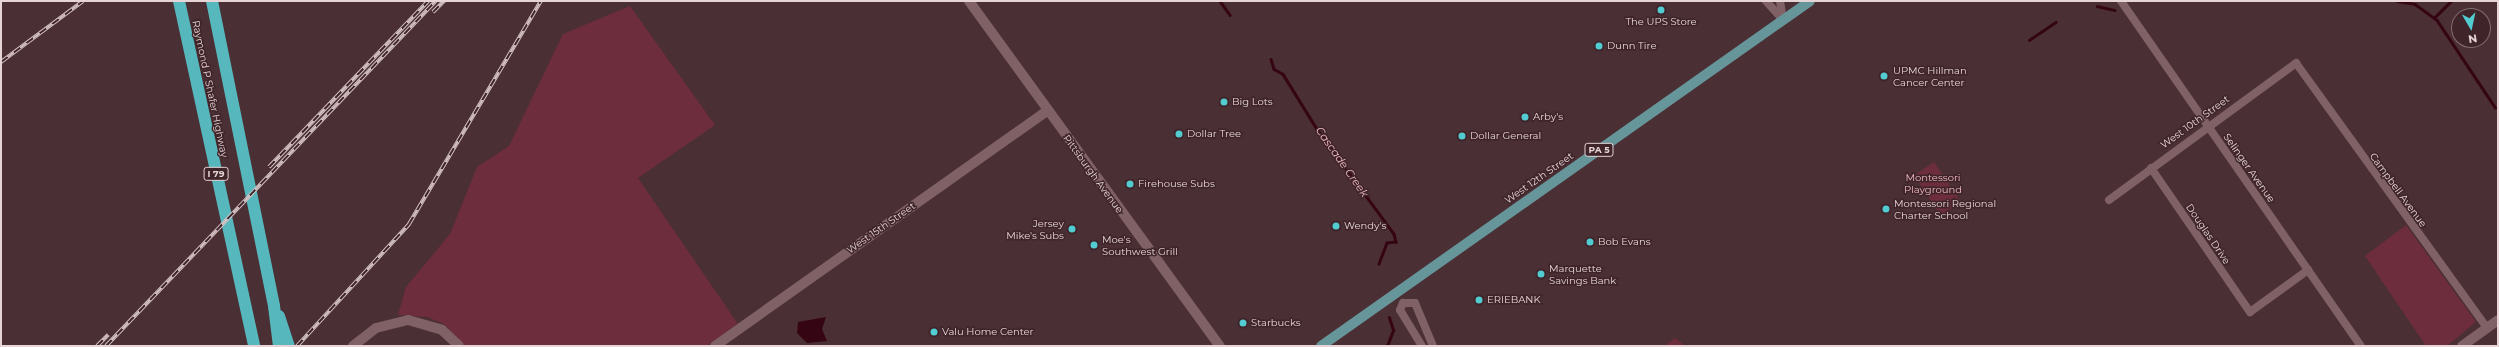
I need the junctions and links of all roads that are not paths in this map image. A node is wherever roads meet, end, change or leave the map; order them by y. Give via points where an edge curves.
1 (179, 1) edge
2 (212, 1) edge
3 (1766, 1) edge
4 (1780, 1) edge
5 (1810, 1) edge
6 (2121, 1) edge
7 (971, 2) edge
8 (1783, 20) junction
9 (2296, 63) joint
10 (1048, 111) junction
11 (2207, 125) junction
12 (2151, 168) junction
13 (2109, 200) dead end
14 (2308, 270) junction
15 (1397, 293) junction
16 (1403, 302) junction
17 (274, 306) junction
18 (2498, 320) edge
19 (2487, 328) junction
20 (254, 346) edge
21 (279, 346) edge
22 (289, 346) edge
23 (353, 346) edge
24 (459, 346) edge
25 (715, 346) edge
26 (1220, 346) edge
27 (1321, 346) edge
28 (1422, 346) edge
29 (1433, 346) edge
30 (2361, 346) edge
31 (2462, 346) edge

1 - 20 highway, Raymond P Shafer Highway / I 79
2 - 17 highway, Raymond P Shafer Highway
3 - 8 street
4 - 8 street
5 - 8 main road, West 12th Street / PA 5
6 - 11 street, Selinger Avenue
7 - 10 street, Pittsburgh Avenue
8 - 15 main road, West 12th Street / PA 5
9 - 11 street, West 10th Street
9 - 19 street, Campbell Avenue
10 - 25 street, West 15th Street
10 - 26 street, Pittsburgh Avenue
11 - 12 street, West 10th Street
11 - 14 street, Selinger Avenue
12 - 13 street, West 10th Street
12 - 14 street, Douglas Drive via 2250,312
14 - 30 street, Selinger Avenue
15 - 16 street
15 - 27 main road, West 12th Street / PA 5
16 - 28 street via 1400,310
16 - 29 street via 1414,303
17 - 21 highway, Raymond P Shafer Highway
17 - 22 highway
18 - 19 street
19 - 31 street
23 - 24 street via 386,323 419,321 442,330

